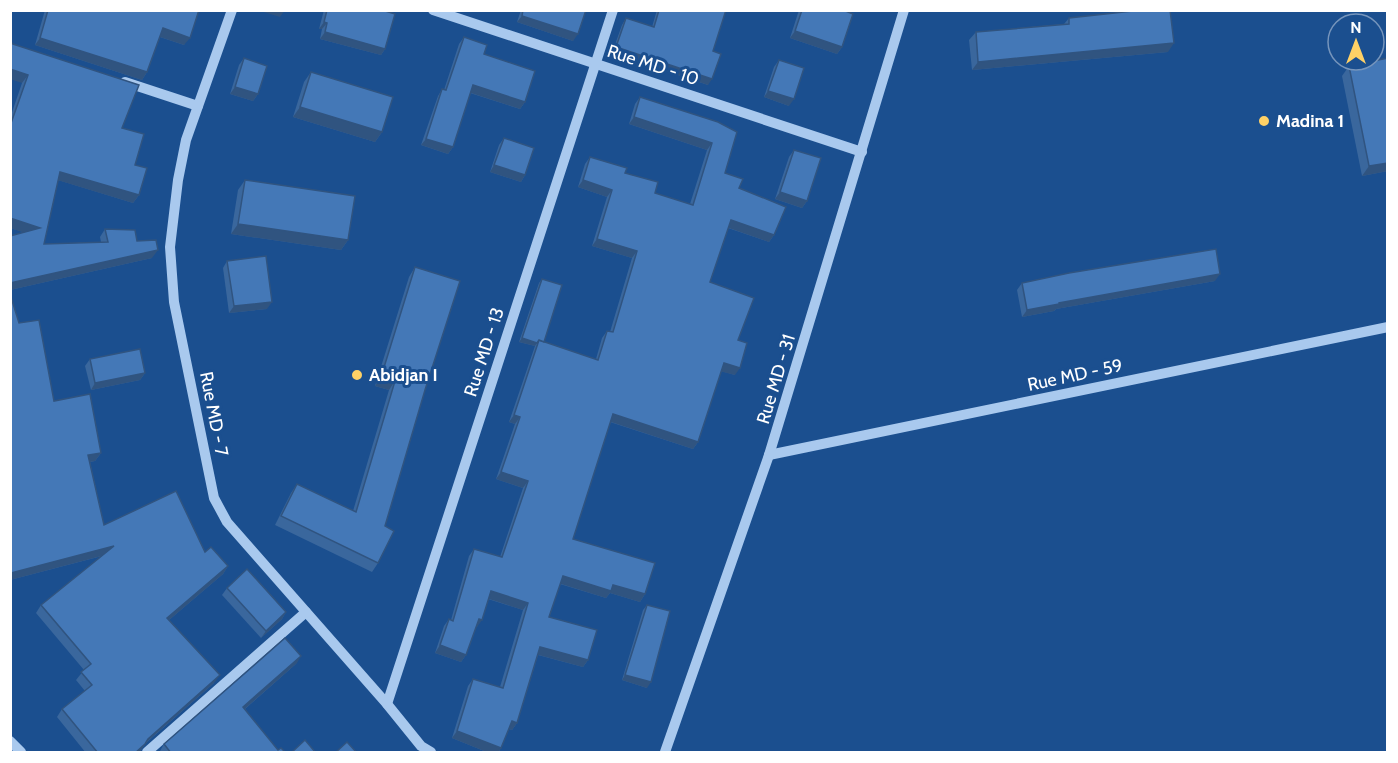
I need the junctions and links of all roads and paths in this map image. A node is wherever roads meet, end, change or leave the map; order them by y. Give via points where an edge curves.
1 (232, 10) edge
2 (433, 10) edge
3 (613, 10) edge
4 (904, 10) edge
5 (596, 64) junction
6 (110, 77) edge
7 (198, 106) junction
8 (862, 152) junction
9 (1388, 327) edge
10 (770, 455) junction
11 (306, 612) junction
12 (387, 704) junction
13 (10, 741) edge
14 (21, 753) edge
15 (147, 753) edge
16 (431, 753) edge
17 (665, 753) edge

1 - 7 street, Rue MD - 7
2 - 5 street, Rue MD - 10
3 - 5 street, Rue MD - 13
4 - 8 street, Rue MD - 31
5 - 8 street, Rue MD - 10
5 - 12 street, Rue MD - 13
6 - 7 street
7 - 11 street, Rue MD - 7 via 186,140 170,246 174,302 214,498 227,522
8 - 10 street, Rue MD - 31
9 - 10 street, Rue MD - 59
10 - 17 street, Rue MD - 31
11 - 12 street, Rue MD - 7
11 - 15 street
12 - 16 street, Rue MD - 7
13 - 14 street

